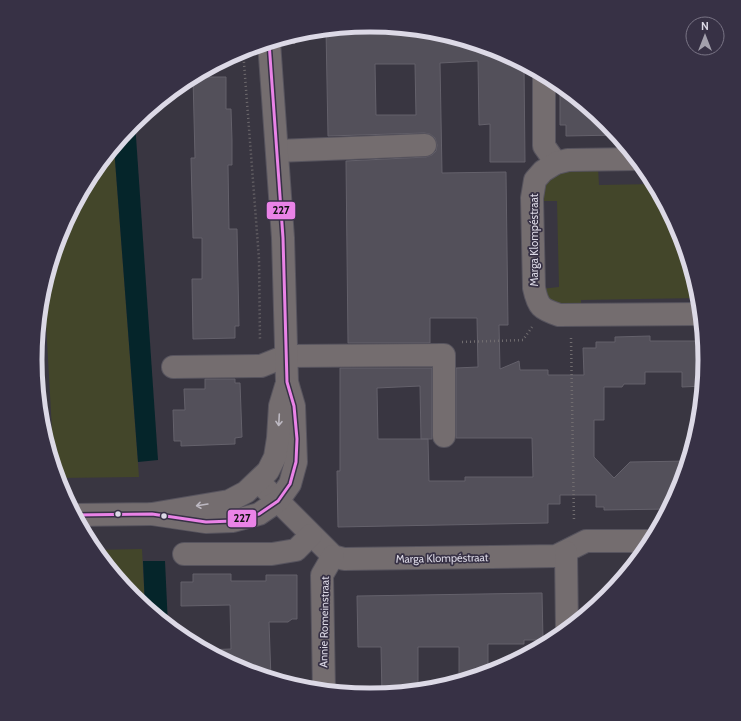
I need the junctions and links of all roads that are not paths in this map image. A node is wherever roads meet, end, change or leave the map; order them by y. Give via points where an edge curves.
1 (269, 48) edge
2 (544, 82) edge
3 (425, 145) dead end
4 (276, 151) junction
5 (629, 159) edge
6 (556, 163) junction
7 (695, 314) edge
8 (286, 356) junction
9 (173, 367) dead end
10 (287, 382) junction
11 (444, 436) dead end
12 (259, 482) junction
13 (278, 501) junction
14 (152, 514) junction
15 (81, 515) edge
16 (311, 535) junction
17 (645, 541) edge
18 (570, 549) junction
19 (184, 554) dead end
20 (333, 556) junction
21 (567, 623) edge
22 (324, 685) edge

1 - 4 street
2 - 6 street via 544,146
3 - 4 street
4 - 8 street via 283,238
5 - 6 street, Marga Klompéstraat via 568,160
6 - 7 street, Marga Klompéstraat via 535,180 532,198 534,288 537,302 543,310 559,315
8 - 9 street via 261,366
8 - 10 street
8 - 11 street via 443,349
10 -> 12 street via 280,406 275,457
10 - 13 street via 294,406 296,462 290,484
12 - 13 street
12 -> 14 street via 229,501
13 - 14 street via 259,514 233,521 206,522
13 - 16 street
14 - 15 street
16 - 19 street via 296,550 272,554
16 - 20 street
17 - 18 street, Marga Klompéstraat via 586,542
18 - 20 street, Marga Klompéstraat via 556,556 344,559
18 - 21 street
20 - 22 street, Annie Romeinstraat via 322,576

